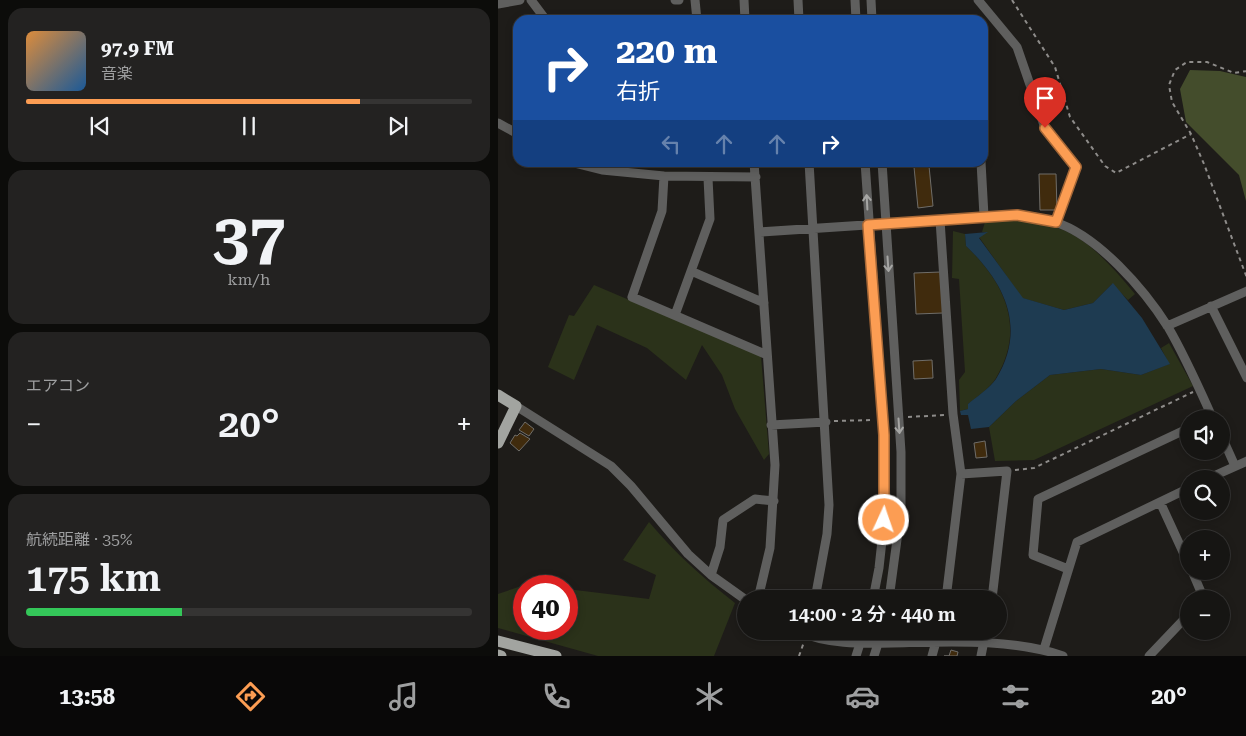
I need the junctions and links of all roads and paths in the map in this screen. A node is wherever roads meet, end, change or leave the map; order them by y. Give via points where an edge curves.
1 (520, 0) edge
2 (531, 0) edge
3 (696, 0) edge
4 (744, 0) edge
5 (798, 0) edge
6 (855, 0) edge
7 (871, 0) edge
8 (978, 0) edge
9 (1012, 0) edge
10 (498, 4) edge
11 (542, 15) edge
12 (697, 15) edge
13 (745, 15) edge
14 (799, 15) edge
15 (856, 15) edge
16 (872, 15) edge
17 (1246, 71) edge
18 (498, 122) edge
19 (513, 131) edge
20 (1191, 134) junction
21 (609, 167) edge
22 (755, 167) edge
23 (809, 167) edge
24 (865, 167) edge
25 (882, 167) edge
26 (981, 167) edge
27 (664, 176) junction
28 (756, 177) junction
29 (708, 178) junction
30 (984, 216) junction
31 (940, 220) junction
32 (1056, 222) junction
33 (886, 224) junction
34 (868, 225) junction
35 (814, 228) junction
36 (760, 232) junction
37 (691, 271) junction
38 (1246, 278) edge
39 (1246, 291) edge
40 (764, 303) junction
41 (1212, 306) junction
42 (675, 316) junction
43 (1167, 326) junction
44 (767, 355) junction
45 (1246, 378) edge
46 (1199, 389) junction
47 (498, 395) edge
48 (516, 406) junction
49 (1208, 410) edge
50 (953, 414) junction
51 (906, 418) dead end
52 (874, 420) dead end
53 (826, 422) junction
54 (771, 425) junction
55 (1180, 432) edge
56 (498, 443) edge
57 (1230, 455) edge
58 (1246, 461) edge
59 (1235, 466) junction
60 (1227, 470) edge
61 (1008, 471) junction
62 (961, 474) junction
63 (1180, 492) edge
64 (774, 501) junction
65 (1160, 502) junction
66 (1180, 545) edge
67 (1068, 569) junction
68 (711, 575) junction
69 (760, 590) edge
70 (817, 590) edge
71 (875, 590) edge
72 (890, 590) edge
73 (947, 590) edge
74 (993, 590) edge
75 (737, 594) edge
76 (1180, 623) edge
77 (802, 640) edge
78 (827, 640) edge
79 (861, 640) edge
80 (879, 640) edge
81 (938, 640) edge
82 (985, 640) edge
83 (498, 641) edge
84 (860, 643) junction
85 (878, 644) junction
86 (937, 644) junction
87 (984, 644) junction
88 (1044, 649) junction
89 (556, 656) edge
90 (799, 656) edge
91 (856, 656) edge
92 (874, 656) edge
93 (932, 656) edge
94 (981, 656) edge
95 (1063, 656) edge
96 (1149, 656) edge

1 - 10 street
2 - 11 street
3 - 12 street
4 - 13 street
5 - 14 street
6 - 15 street
7 - 16 street
8 - 32 street via 1017,47 1045,128 1076,167
9 - 20 path via 1055,67 1070,117 1104,166 1116,173
17 - 20 path via 1234,73 1207,62 1187,62 1175,70 1169,85 1172,102
18 - 19 street
20 - 38 path
21 - 27 street
22 - 28 street
23 - 35 street
34 -> 24 street
25 - 33 street
26 - 30 street
27 - 29 street
27 - 42 street via 662,212 632,297
28 - 29 street
28 - 36 street
29 - 37 street via 710,219
30 - 31 street
30 - 32 street via 1017,215
31 - 33 street
31 - 50 street
32 - 43 street via 1081,234 1101,249 1132,281
33 - 34 street
33 -> 72 street via 902,510
34 - 35 street
34 - 71 street via 886,504
35 - 36 street
35 - 53 street
36 - 40 street
37 - 40 street
37 - 42 street
39 - 41 street
40 - 44 street
41 - 43 street
41 - 45 street
42 - 44 street
43 - 46 street
44 - 54 street
46 - 49 street
46 - 61 path via 1034,468
47 - 48 main road
48 - 56 main road
48 - 68 street via 632,486 688,554
50 - 51 path
50 - 62 street
52 - 53 path
53 - 54 street
53 - 70 street via 829,505
54 - 64 street
55 - 67 street via 1038,499 1033,555
57 - 59 street
58 - 59 street
59 - 60 street
61 - 62 street
61 - 74 street
62 - 73 street
63 - 65 street
64 - 68 street via 755,499 723,520 720,547
64 - 69 street via 770,548
65 - 66 street
65 - 67 street via 1078,542
67 - 88 street
68 - 75 street
76 - 96 street
77 - 90 path
78 - 84 street
79 - 84 street
80 - 85 street
81 - 86 street
82 - 87 street
83 - 89 main road
84 - 85 street
84 - 91 street
85 - 86 street
85 - 92 street
86 - 87 street
86 - 93 street
87 - 88 street
87 - 94 street
88 - 95 street

